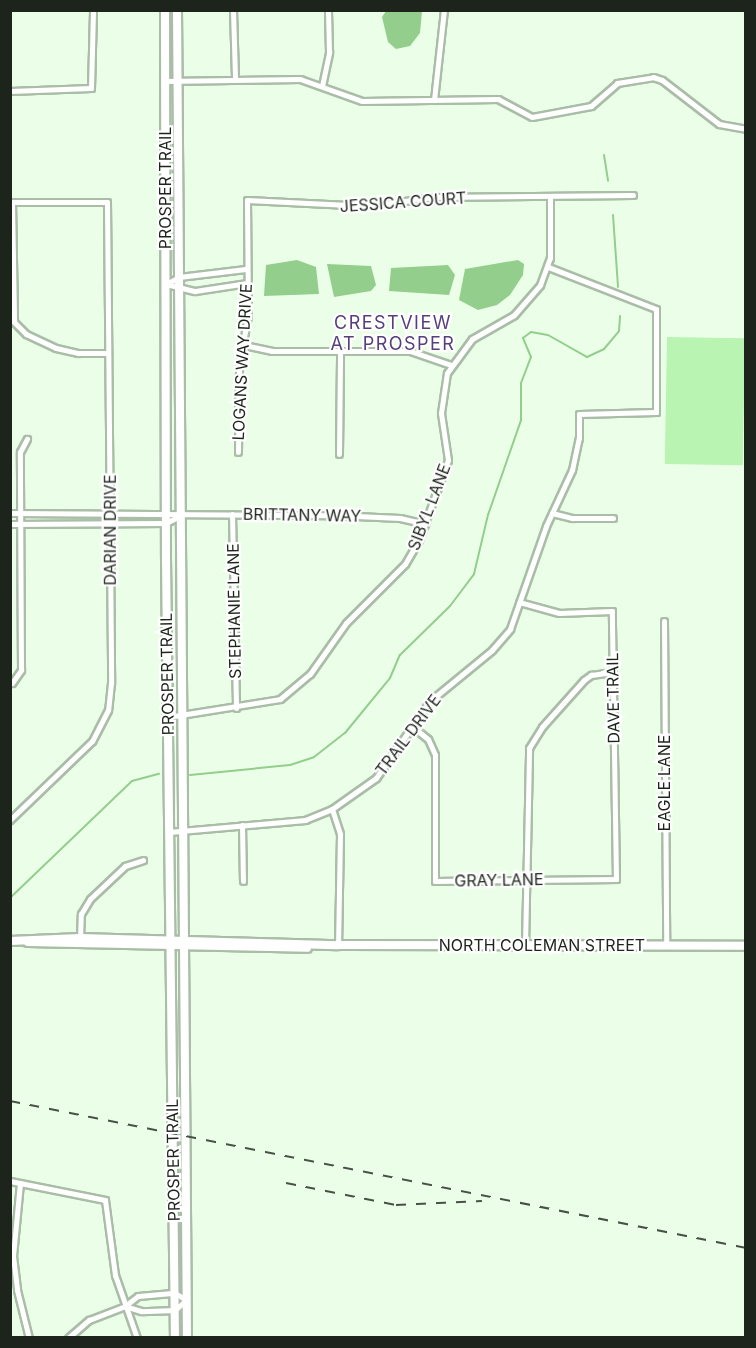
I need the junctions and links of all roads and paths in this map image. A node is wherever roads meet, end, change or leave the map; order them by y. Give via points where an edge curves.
1 (93, 10) edge
2 (165, 10) edge
3 (177, 10) edge
4 (233, 10) edge
5 (328, 10) edge
6 (444, 10) edge
7 (235, 79) junction
8 (165, 81) junction
9 (178, 81) junction
10 (322, 86) junction
11 (10, 91) edge
12 (434, 100) junction
13 (746, 129) edge
14 (633, 195) dead end
15 (550, 197) junction
16 (247, 200) joint
17 (11, 202) edge
18 (548, 267) junction
19 (246, 268) junction
20 (222, 271) junction
21 (179, 277) junction
22 (247, 283) junction
23 (166, 284) junction
24 (224, 286) junction
25 (179, 290) junction
26 (244, 345) junction
27 (340, 351) junction
28 (108, 353) junction
29 (451, 365) junction
30 (27, 439) dead end
31 (238, 452) dead end
32 (339, 454) dead end
33 (110, 512) junction
34 (166, 512) junction
35 (10, 513) edge
36 (20, 513) junction
37 (552, 513) junction
38 (232, 514) junction
39 (179, 516) junction
40 (613, 518) dead end
41 (110, 523) junction
42 (166, 523) junction
43 (10, 524) edge
44 (20, 524) junction
45 (425, 524) junction
46 (519, 602) junction
47 (664, 621) dead end
48 (613, 672) junction
49 (12, 683) dead end
50 (236, 708) junction
51 (180, 716) junction
52 (168, 717) junction
53 (413, 727) junction
54 (332, 809) junction
55 (10, 820) edge
56 (242, 825) junction
57 (181, 831) junction
58 (169, 832) junction
59 (143, 860) dead end
60 (616, 879) joint
61 (526, 880) junction
62 (243, 881) dead end
63 (80, 938) junction
64 (10, 941) edge
65 (24, 941) junction
66 (171, 942) junction
67 (182, 942) junction
68 (666, 944) junction
69 (338, 945) junction
70 (525, 946) junction
71 (746, 946) edge
72 (10, 1181) edge
73 (20, 1183) junction
74 (175, 1293) junction
75 (186, 1300) junction
76 (125, 1306) junction
77 (175, 1310) junction
78 (29, 1338) edge
79 (68, 1338) edge
80 (137, 1338) edge
81 (176, 1338) edge
82 (187, 1338) edge

1 - 11 street via 91,88
2 - 8 main road, PROSPER TRAIL
3 - 9 main road, PROSPER TRAIL
4 - 7 street
5 - 10 street via 329,52
6 - 12 street
7 - 9 street
7 - 10 street via 300,79
8 - 9 street
8 - 23 main road, PROSPER TRAIL
9 - 21 main road, PROSPER TRAIL
10 - 12 street via 362,100
12 - 13 street via 504,100 526,115 538,117 591,106 617,83 653,77 719,124
14 - 15 street, JESSICA COURT
15 - 16 street, JESSICA COURT via 433,197 369,206
15 - 18 street, SIBYL LANE
16 - 19 street, LOGANS WAY DRIVE
17 - 28 street via 14,322 26,334 56,348
17 - 28 street, DARIAN DRIVE via 107,202
18 - 29 street, SIBYL LANE via 529,301 514,315 480,332
18 - 37 street, TRAIL DRIVE via 656,309 656,412 579,414 572,470
19 - 20 street
19 - 22 street, LOGANS WAY DRIVE
20 - 21 street
20 - 24 street
21 - 23 street
21 - 25 main road, PROSPER TRAIL
22 - 24 street
22 - 26 street, LOGANS WAY DRIVE
23 - 25 street
23 - 34 main road, PROSPER TRAIL
24 - 25 street
25 - 39 main road, PROSPER TRAIL
26 - 27 street via 272,351
26 - 31 street, LOGANS WAY DRIVE via 239,365
27 - 29 street via 410,351
27 - 32 street
28 - 33 street, DARIAN DRIVE
29 - 45 street, SIBYL LANE via 441,401 448,460
30 - 36 street via 20,452
33 - 34 street, BRITTANY WAY
33 - 36 street, BRITTANY WAY
33 - 41 street, DARIAN DRIVE
34 - 39 street, BRITTANY WAY
34 - 42 main road, PROSPER TRAIL
35 - 36 street, BRITTANY WAY
36 - 44 street
37 - 40 street via 572,519
37 - 46 street, TRAIL DRIVE
38 - 39 street, BRITTANY WAY
38 - 45 street, BRITTANY WAY via 400,518
38 - 50 street, STEPHANIE LANE
39 - 42 street, BRITTANY WAY
39 - 51 main road, PROSPER TRAIL
41 - 42 street, BRITTANY WAY
41 - 44 street, BRITTANY WAY
41 - 55 street, DARIAN DRIVE via 111,683 104,721 84,751
42 - 52 main road, PROSPER TRAIL
43 - 44 street, BRITTANY WAY
44 - 49 street via 21,670
45 - 50 street, SIBYL LANE via 405,564 346,623 310,674 280,699
46 - 48 street, DAVE TRAIL via 559,613 612,611
46 - 53 street, TRAIL DRIVE via 510,628 492,650 445,687
47 - 68 street, EAGLE LANE
48 - 60 street, DAVE TRAIL
48 - 61 street via 584,680 542,727 529,748
50 - 51 street, SIBYL LANE
51 - 52 street, SIBYL LANE
51 - 57 main road, PROSPER TRAIL
52 - 58 main road, PROSPER TRAIL
53 - 54 street, TRAIL DRIVE via 376,778
53 - 61 street, GRAY LANE via 428,739 435,755 435,880
54 - 56 street, TRAIL DRIVE via 285,824
54 - 69 street via 340,834
56 - 57 street, TRAIL DRIVE
56 - 62 street
57 - 58 street, TRAIL DRIVE
57 - 67 main road, PROSPER TRAIL
58 - 66 main road, PROSPER TRAIL
59 - 63 street via 125,866 90,899 81,914
60 - 61 street, GRAY LANE
61 - 70 street
63 - 65 main road, NORTH COLEMAN STREET
63 - 66 main road, NORTH COLEMAN STREET
64 - 65 main road, NORTH COLEMAN STREET
65 - 66 main road, NORTH COLEMAN STREET
66 - 67 main road, NORTH COLEMAN STREET
66 - 74 main road, PROSPER TRAIL
67 - 69 main road, NORTH COLEMAN STREET
67 - 75 main road, PROSPER TRAIL
68 - 70 main road, NORTH COLEMAN STREET
68 - 71 main road, NORTH COLEMAN STREET
69 - 70 main road, NORTH COLEMAN STREET
72 - 73 street
73 - 76 street via 105,1200 110,1252
73 - 78 street via 13,1256 18,1299
74 - 75 street
74 - 76 street via 138,1296
74 - 77 main road, PROSPER TRAIL
75 - 77 street
75 - 82 main road, PROSPER TRAIL
76 - 77 street via 141,1311
76 - 79 street via 89,1320
76 - 80 street
77 - 81 main road, PROSPER TRAIL

